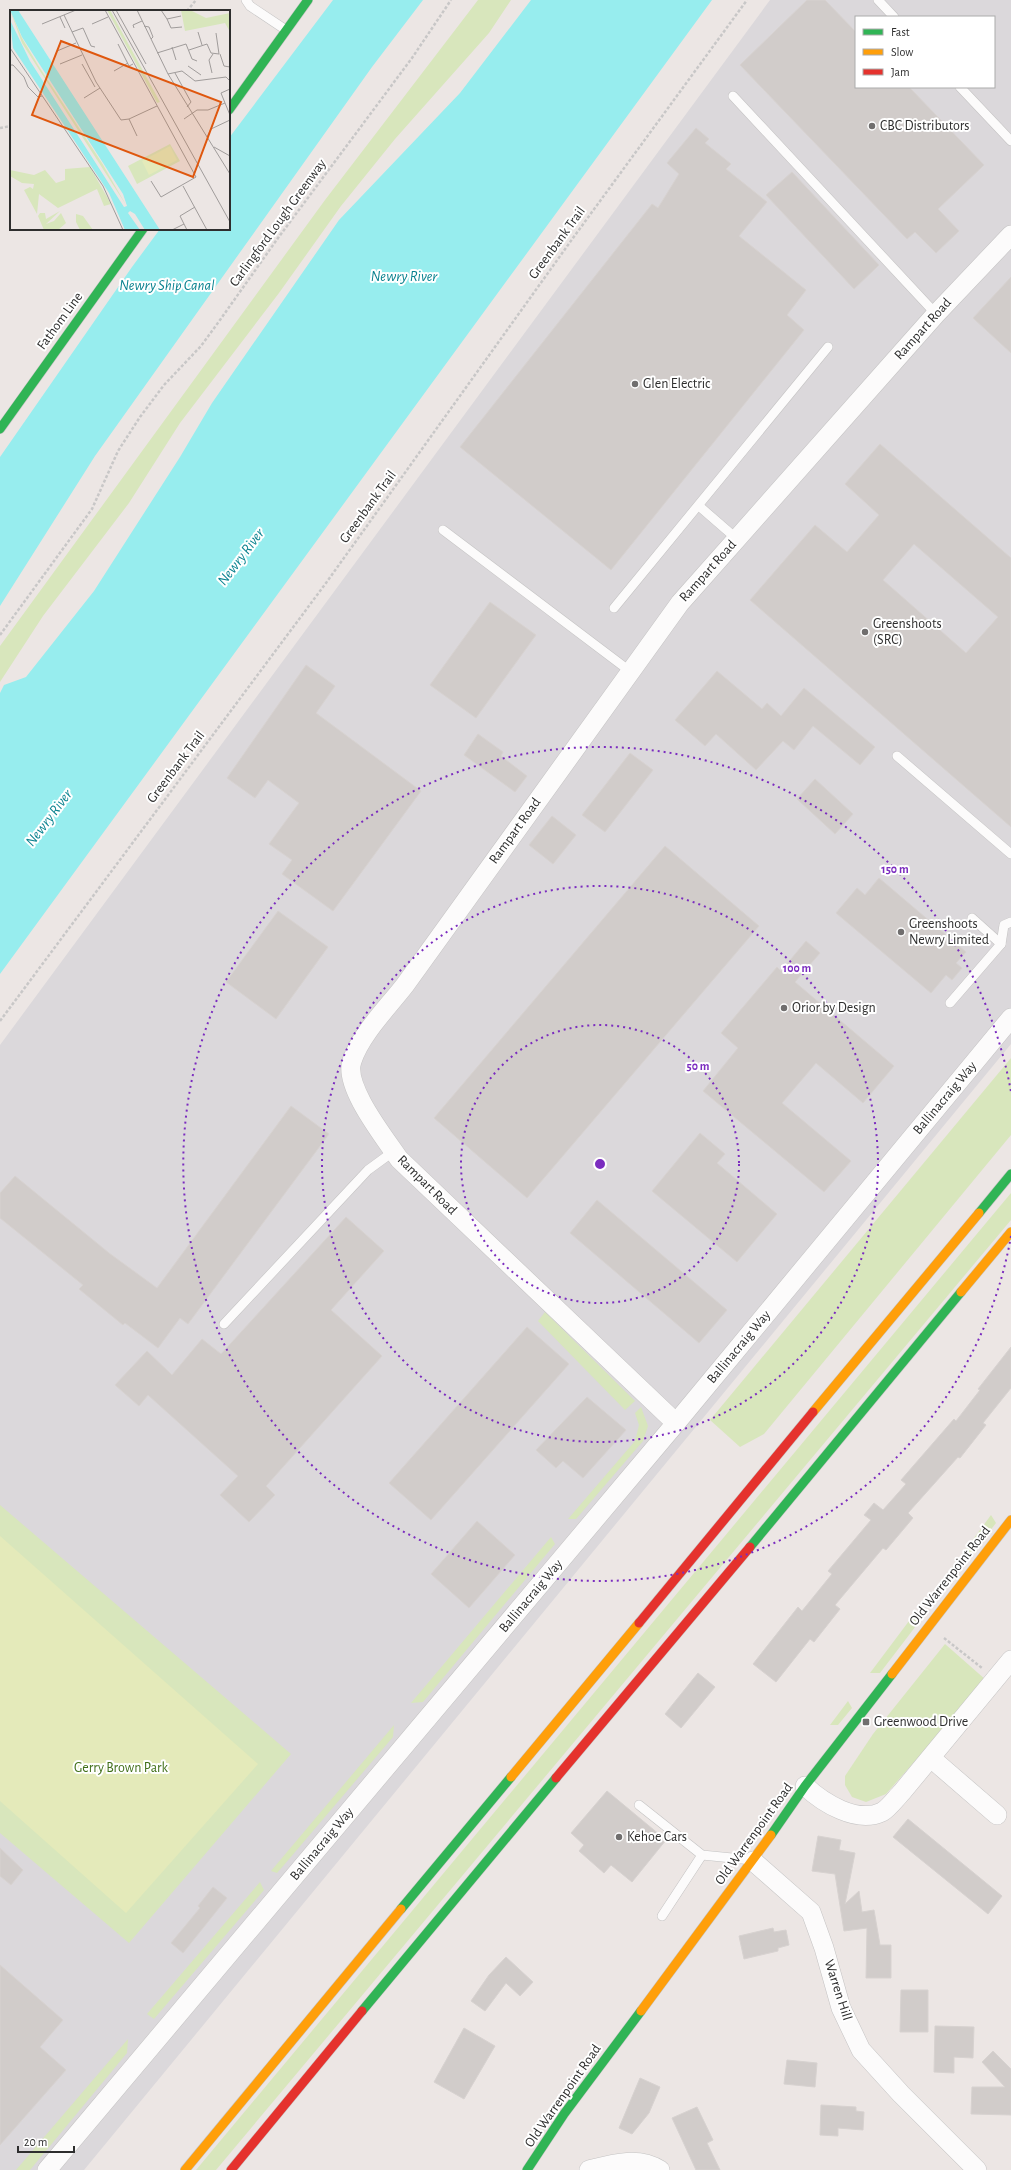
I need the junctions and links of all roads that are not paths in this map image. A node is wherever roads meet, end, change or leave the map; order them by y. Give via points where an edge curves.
1 (246, 0) edge
2 (308, 0) edge
3 (878, 0) edge
4 (893, 16) edge
5 (286, 30) junction
6 (961, 88) edge
7 (733, 96) dead end
8 (230, 109) edge
9 (1011, 141) edge
10 (143, 230) edge
11 (1011, 235) edge
12 (936, 314) junction
13 (828, 347) dead end
14 (0, 429) edge
15 (699, 506) junction
16 (443, 530) dead end
17 (738, 539) junction
18 (614, 608) dead end
19 (630, 672) junction
20 (897, 756) dead end
21 (1011, 854) edge
22 (972, 918) dead end
23 (1011, 922) edge
24 (1002, 944) junction
25 (950, 1003) dead end
26 (1011, 1018) edge
27 (394, 1151) junction
28 (1011, 1174) edge
29 (1011, 1232) edge
30 (224, 1324) dead end
31 (676, 1423) junction
32 (1011, 1520) edge
33 (1011, 1660) edge
34 (931, 1758) junction
35 (806, 1786) junction
36 (639, 1806) dead end
37 (997, 1814) dead end
38 (702, 1855) junction
39 (753, 1860) junction
40 (662, 1916) dead end
41 (533, 2168) edge
42 (47, 2170) edge
43 (185, 2170) edge
44 (231, 2170) edge
45 (589, 2170) edge
46 (660, 2170) edge
47 (977, 2170) edge

1 - 5 lane via 250,6
2 - 5 main road
3 - 4 lane
5 - 8 main road
6 - 9 lane
7 - 12 lane
10 - 14 main road, Fathom Line
11 - 12 street, Rampart Road
12 - 17 street, Rampart Road
13 - 15 lane
15 - 17 lane
15 - 18 lane
16 - 19 lane
17 - 19 street, Rampart Road via 680,603
19 - 27 street, Rampart Road via 357,1049 351,1062 353,1082 366,1111
20 - 21 lane
22 - 24 lane
23 - 24 lane via 1004,926
24 - 25 lane
26 - 31 street, Ballinacraig Way
27 - 30 lane via 368,1170
27 - 31 street, Rampart Road via 404,1164
28 - 43 main road
29 - 44 main road
31 - 42 street, Ballinacraig Way
32 - 35 main road, Old Warrenpoint Road
33 - 34 street
34 - 35 street via 882,1811 867,1816 849,1814 814,1795
34 - 37 street
35 - 39 main road, Old Warrenpoint Road
36 - 38 lane
38 - 39 lane
38 - 40 lane
39 - 41 main road, Old Warrenpoint Road via 564,2114
39 - 47 street, Warren Hill via 811,1912 841,2008 862,2050
45 - 46 street via 617,2162 651,2164

